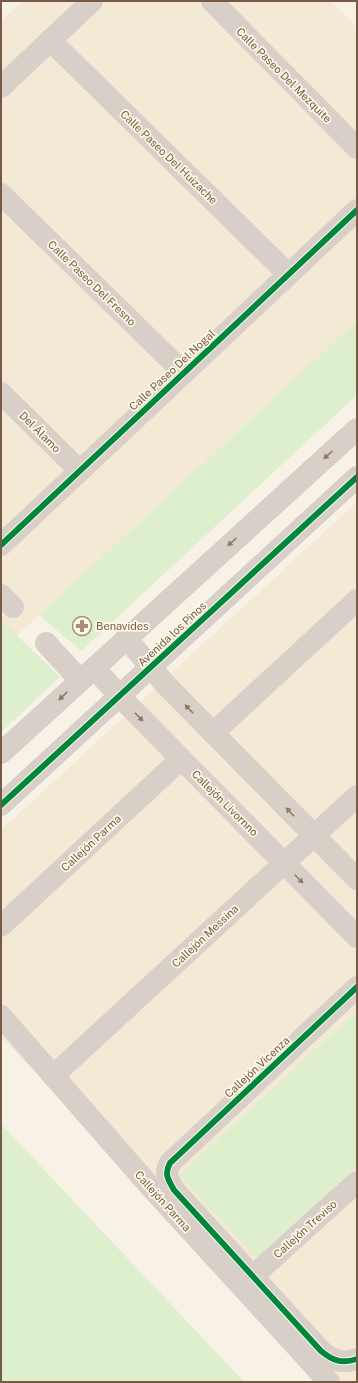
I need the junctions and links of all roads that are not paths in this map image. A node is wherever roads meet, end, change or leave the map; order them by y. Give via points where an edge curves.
1 (92, 1) edge
2 (212, 1) edge
3 (50, 40) junction
4 (1, 87) edge
5 (357, 148) edge
6 (1, 194) edge
7 (357, 210) edge
8 (288, 274) junction
9 (184, 373) junction
10 (1, 393) edge
11 (357, 429) edge
12 (80, 471) junction
13 (357, 477) edge
14 (1, 545) edge
15 (357, 600) edge
16 (126, 638) junction
17 (46, 643) dead end
18 (150, 668) junction
19 (87, 674) junction
20 (120, 696) junction
21 (213, 733) junction
22 (1, 754) edge
23 (181, 759) junction
24 (357, 796) edge
25 (1, 805) edge
26 (314, 836) junction
27 (284, 864) junction
28 (357, 879) edge
29 (1, 926) edge
30 (357, 937) edge
31 (357, 987) edge
32 (1, 1016) edge
33 (53, 1076) junction
34 (357, 1182) edge
35 (253, 1276) junction
36 (357, 1359) edge
37 (329, 1382) edge

1 - 3 street
2 - 5 street, Calle Paseo Del Mezquite
3 - 4 street
3 - 8 street, Calle Paseo Del Huizache
6 - 9 street, Calle Paseo Del Fresno
7 - 8 street, Calle Paseo Del Nogal
8 - 9 street, Calle Paseo Del Nogal
9 - 12 street, Calle Paseo Del Nogal
10 - 12 street, Del Álamo
11 -> 16 street
12 - 14 street, Calle Paseo Del Nogal
13 - 18 street, Avenida los Pinos
15 - 21 street
16 - 18 street
16 - 19 street
17 - 19 street, Callejón Livornno
18 - 20 street, Avenida los Pinos
21 -> 18 street
19 - 20 street, Callejón Livornno
19 -> 22 street
20 -> 23 street, Callejón Livornno
20 - 25 street, Avenida los Pinos
26 -> 21 street
23 - 27 street, Callejón Livornno
23 - 29 street, Callejón Parma
24 - 26 street, Callejón Messina
26 - 27 street, Callejón Messina
26 - 28 street
27 -> 30 street, Callejón Livornno
27 - 33 street, Callejón Messina
31 - 35 street, Callejón Vicenza via 170,1163 166,1171 166,1177 174,1190
32 - 33 street, Callejón Parma
33 - 37 street, Callejón Parma
34 - 35 street, Callejón Treviso
35 - 36 street via 328,1357 346,1362

